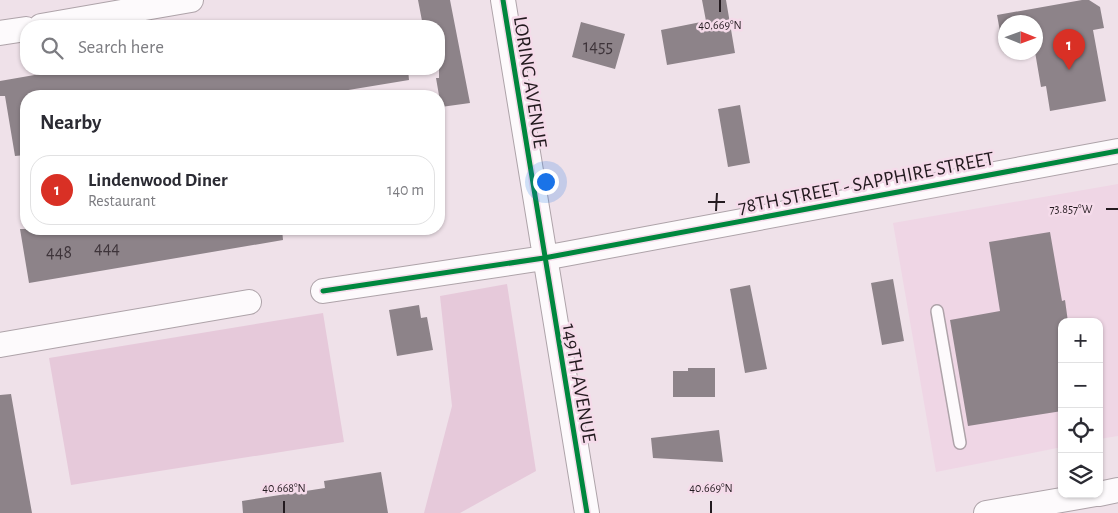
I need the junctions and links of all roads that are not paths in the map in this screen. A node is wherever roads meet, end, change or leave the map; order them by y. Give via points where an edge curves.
1 (191, 0) edge
2 (503, 0) edge
3 (76, 20) edge
4 (20, 30) edge
5 (0, 34) edge
6 (1118, 151) edge
7 (544, 258) junction
8 (323, 291) dead end
9 (250, 302) dead end
10 (937, 311) dead end
11 (0, 345) edge
12 (960, 443) dead end
13 (1118, 490) edge
14 (1103, 493) edge
15 (1074, 498) edge
16 (587, 513) edge
17 (986, 513) edge

1 - 3 street
2 - 7 street, LORING AVENUE
4 - 5 street
6 - 7 street, 78TH STREET - SAPPHIRE STREET
7 - 8 street, 78TH STREET - SAPPHIRE STREET
7 - 16 street, 149TH AVENUE
9 - 11 street
10 - 12 lane
13 - 14 street
15 - 17 street

